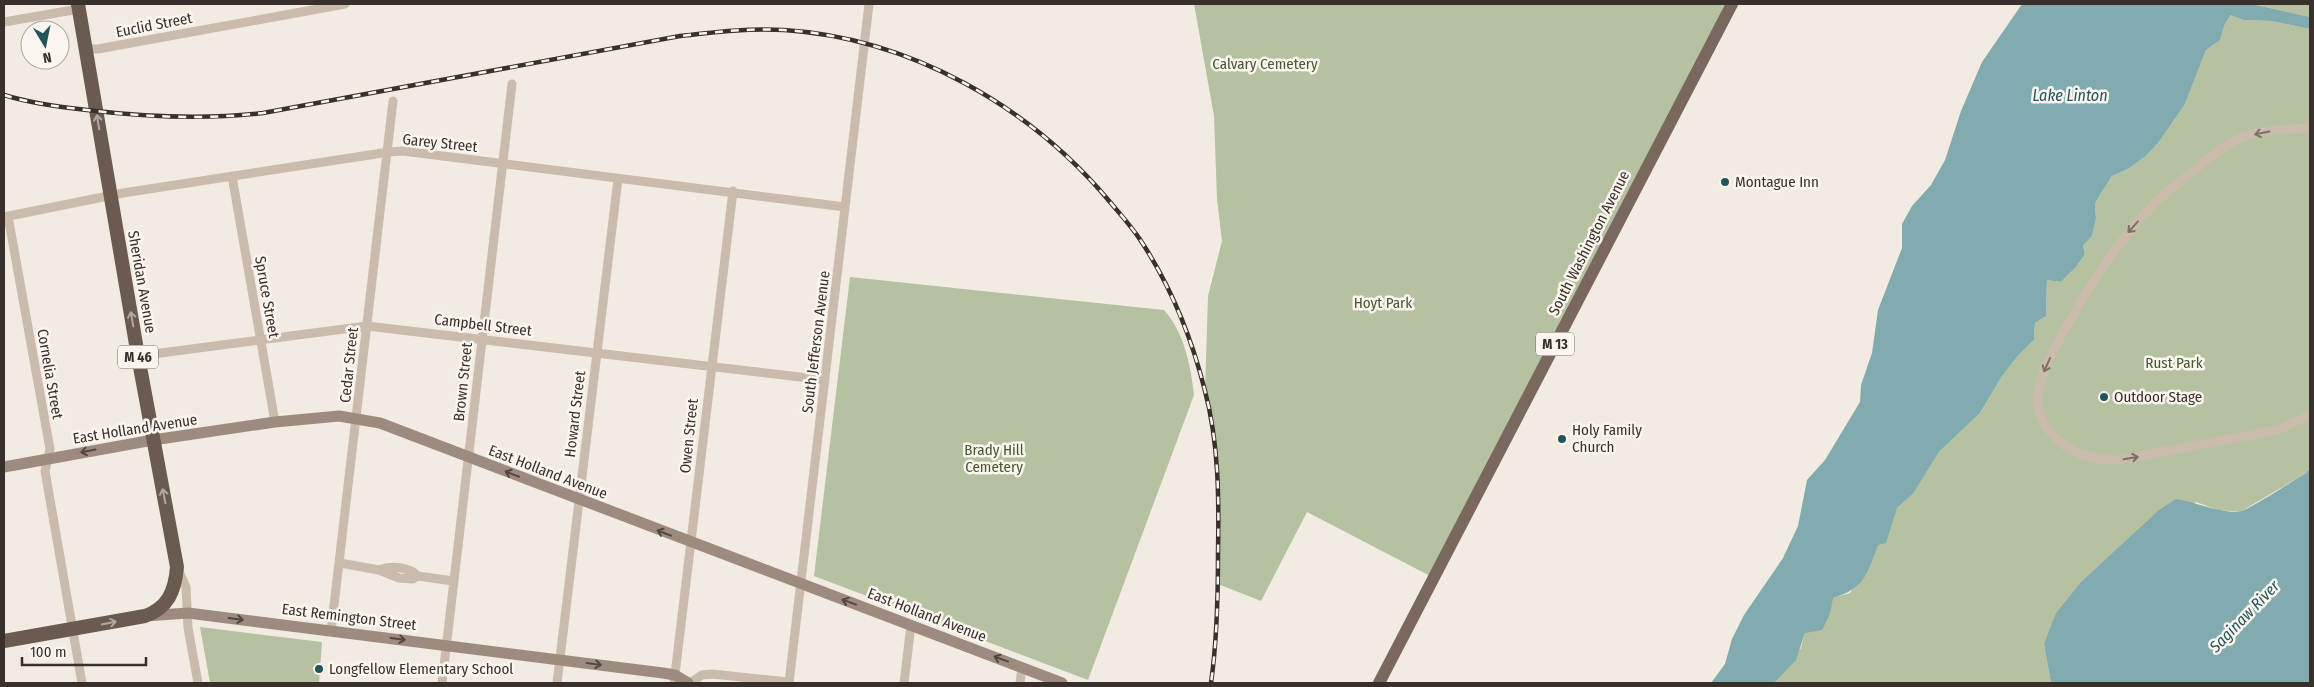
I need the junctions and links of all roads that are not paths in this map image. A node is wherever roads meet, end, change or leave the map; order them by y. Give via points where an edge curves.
1 (345, 4) edge
2 (869, 4) edge
3 (1732, 4) edge
4 (78, 6) edge
5 (4, 22) edge
6 (86, 49) junction
7 (512, 84) dead end
8 (393, 101) dead end
9 (2310, 128) edge
10 (389, 152) junction
11 (503, 164) junction
12 (232, 176) junction
13 (618, 179) junction
14 (733, 192) junction
15 (111, 197) junction
16 (846, 207) junction
17 (6, 217) edge
18 (367, 326) junction
19 (482, 338) junction
20 (261, 341) junction
21 (596, 353) junction
22 (138, 356) junction
23 (710, 367) junction
24 (825, 380) junction
25 (2310, 415) edge
26 (357, 418) junction
27 (275, 422) junction
28 (153, 440) junction
29 (469, 458) junction
30 (48, 459) junction
31 (4, 467) edge
32 (579, 500) junction
33 (691, 543) junction
34 (340, 563) junction
35 (177, 567) junction
36 (452, 581) junction
37 (800, 584) junction
38 (188, 613) junction
39 (145, 616) junction
40 (911, 625) junction
41 (73, 630) junction
42 (331, 632) junction
43 (4, 641) edge
44 (446, 645) junction
45 (560, 659) junction
46 (1022, 667) junction
47 (674, 679) edge
48 (82, 683) edge
49 (198, 683) edge
50 (442, 683) edge
51 (557, 683) edge
52 (689, 683) edge
53 (789, 683) edge
54 (904, 683) edge
55 (1020, 683) edge
56 (1062, 683) edge
57 (1379, 683) edge

1 - 6 street, Euclid Street
2 - 16 street, South Jefferson Avenue
3 - 57 main road, South Washington Avenue / M 13
4 - 5 street
4 - 6 highway, Sheridan Avenue / M 46
15 -> 6 highway, Sheridan Avenue / M 46
7 - 11 street, Brown Street
8 - 10 street, Cedar Street
9 -> 25 street via 2280,129 2236,140 2156,201 2123,238 2090,286 2046,368 2040,383 2038,407 2046,426 2069,450 2104,460 2120,460 2277,430
10 - 11 street, Garey Street
10 - 12 street, Garey Street
10 - 18 street, Cedar Street
11 - 13 street, Garey Street
11 - 19 street, Brown Street
12 - 15 street, Garey Street
12 - 20 street, Spruce Street
13 - 14 street, Garey Street
13 - 21 street, Howard Street
14 - 16 street, Garey Street
14 - 23 street, Owen Street
15 - 17 street, Garey Street
22 -> 15 highway, Sheridan Avenue / M 46
16 - 24 street, South Jefferson Avenue
17 - 30 street, Cornelia Street via 50,449
18 - 19 street, Campbell Street
18 - 20 street, Campbell Street
18 - 26 street, Cedar Street
19 - 21 street, Campbell Street
19 - 29 street, Brown Street
20 - 22 street, Campbell Street
20 - 27 street, Spruce Street
21 - 23 street, Campbell Street
21 - 32 street, Howard Street
22 - 28 highway, Sheridan Avenue / M 46
23 - 24 street, Campbell Street
23 - 33 street, Owen Street
24 - 37 street, South Jefferson Avenue
26 - 27 main road, East Holland Avenue
26 - 29 main road, East Holland Avenue via 380,423
26 - 34 street, Cedar Street
27 - 28 main road, East Holland Avenue
28 -> 30 main road, East Holland Avenue
35 -> 28 highway, Sheridan Avenue / M 46
32 -> 29 main road, East Holland Avenue
29 - 36 street, Brown Street
30 - 31 main road, East Holland Avenue
30 - 41 street, Cornelia Street via 45,471
33 -> 32 main road, East Holland Avenue
32 - 45 street, Howard Street
33 - 37 main road, East Holland Avenue
33 - 47 street, Owen Street
34 - 36 street via 379,570 399,578 418,576
34 - 42 street, Cedar Street
35 - 38 street, Sheridan Avenue via 186,587
35 - 39 highway, M 46 via 174,589 167,602 155,613
36 - 44 street, Brown Street
40 -> 37 main road, East Holland Avenue
37 - 53 street, South Jefferson Avenue
38 - 39 main road, East Remington Street
38 -> 42 main road, East Remington Street
38 - 49 street, Sheridan Avenue
41 -> 39 highway, East Remington Street / M 46
46 -> 40 main road, East Holland Avenue
40 - 54 street
41 - 43 highway, East Remington Street / M 46
41 - 48 street, Cornelia Street
42 -> 44 main road, East Remington Street
44 - 45 main road, East Remington Street
44 - 50 street, Brown Street
45 -> 47 main road, East Remington Street
45 - 51 street, Howard Street
46 - 55 street
46 - 56 main road, East Holland Avenue
47 - 52 main road, East Remington Street
52 - 53 street, East Remington Street via 702,675 712,674

